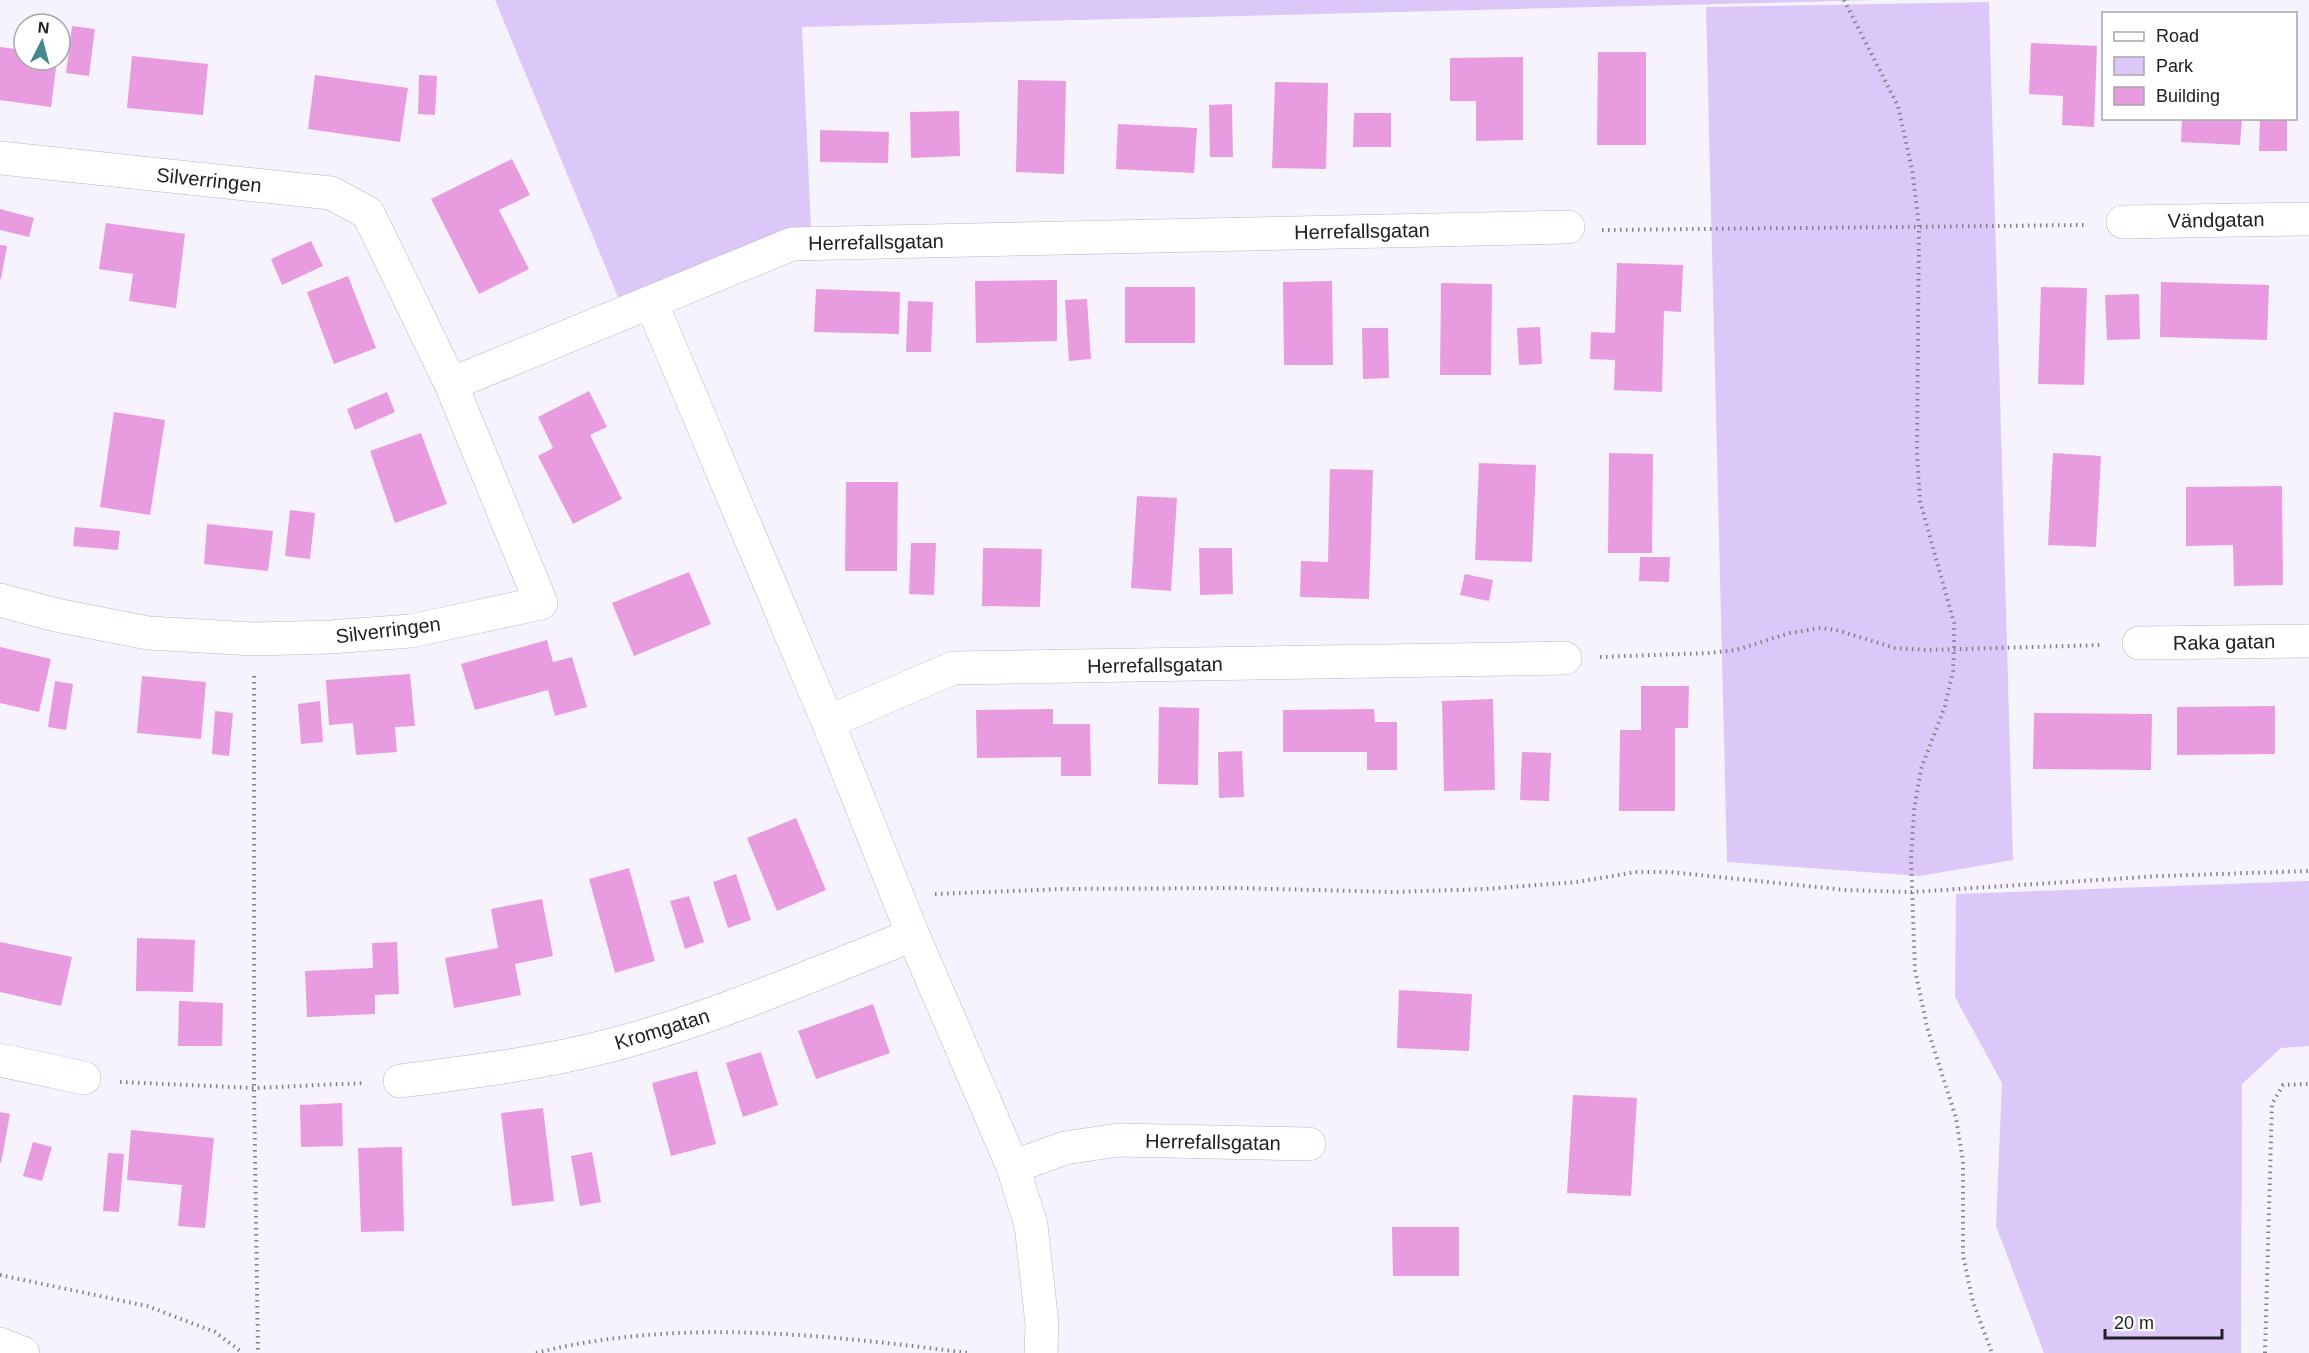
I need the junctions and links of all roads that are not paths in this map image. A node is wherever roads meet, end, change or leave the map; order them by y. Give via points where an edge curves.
1 (0, 158) edge
2 (2309, 219) edge
3 (2123, 222) road end
4 (1568, 227) road end
5 (651, 302) junction
6 (451, 384) junction
7 (0, 600) edge
8 (2309, 641) edge
9 (2139, 643) road end
10 (1565, 658) road end
11 (828, 722) junction
12 (913, 935) junction
13 (0, 1060) edge
14 (84, 1078) road end
15 (400, 1081) road end
16 (1309, 1144) dead end
17 (1013, 1167) junction
18 (0, 1344) edge
19 (23, 1353) edge
20 (1041, 1353) edge

1 - 6 street, Silverringen via 331,193 368,213
2 - 3 street, Vändgatan
4 - 5 street, Herrefallsgatan via 792,244
5 - 6 street
5 - 11 street
6 - 7 street, Silverringen via 541,603 411,631 254,639 148,633
8 - 9 street, Raka gatan
10 - 11 street, Herrefallsgatan via 953,668
11 - 12 street
12 - 15 street, Kromgatan via 728,1008 612,1045 501,1069
12 - 17 street
13 - 14 street
16 - 17 street, Herrefallsgatan via 1118,1140 1065,1148
17 - 20 street via 1031,1225 1040,1301
18 - 19 street

